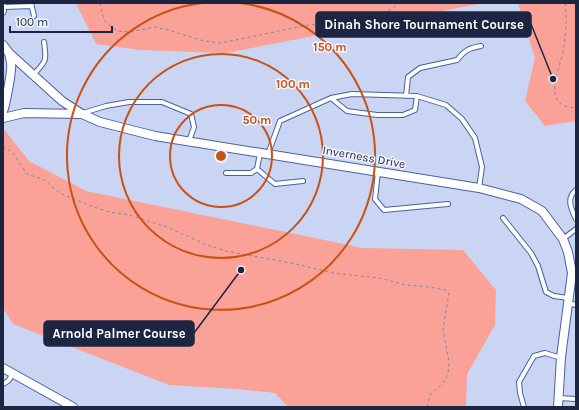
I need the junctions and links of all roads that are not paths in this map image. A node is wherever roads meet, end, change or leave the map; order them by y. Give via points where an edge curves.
1 (31, 4) edge
2 (4, 5) edge
3 (3, 13) edge
4 (34, 16) dead end
5 (44, 42) dead end
6 (3, 46) edge
7 (481, 46) dead end
8 (9, 53) junction
9 (33, 75) junction
10 (406, 96) junction
11 (417, 96) junction
12 (331, 98) junction
13 (3, 111) edge
14 (82, 114) junction
15 (3, 118) edge
16 (189, 141) junction
17 (264, 154) junction
18 (258, 169) junction
19 (378, 172) junction
20 (226, 173) dead end
21 (303, 181) dead end
22 (479, 188) junction
23 (576, 190) edge
24 (448, 204) dead end
25 (503, 218) dead end
26 (576, 219) edge
27 (576, 229) edge
28 (563, 238) junction
29 (571, 302) edge
30 (561, 358) junction
31 (3, 368) edge
32 (13, 374) junction
33 (3, 384) edge
34 (559, 398) junction
35 (576, 398) edge
36 (73, 407) edge
37 (524, 407) edge
38 (558, 407) edge

1 - 2 lane
1 - 4 lane
2 - 3 lane
5 - 9 lane via 47,58
6 - 8 street, Inverness Drive
7 - 10 lane via 472,47 457,60 420,68 408,77
8 - 9 street, Inverness Drive
8 - 13 street via 11,68
9 - 14 street, Inverness Drive via 62,101
10 - 11 lane
10 - 12 lane via 352,94
11 - 12 lane via 415,110 403,115 348,111
11 - 22 lane via 446,105 462,119 476,138 482,167
12 - 17 lane via 280,121
14 - 15 street via 24,113
14 - 16 street, Inverness Drive via 100,122 155,136
14 - 16 lane via 129,102 162,102 191,114 194,127
16 - 17 street, Inverness Drive
17 - 18 lane
17 - 19 street, Inverness Drive
18 - 20 lane via 251,173
18 - 21 lane via 275,184
19 - 22 street, Inverness Drive
19 - 24 lane via 375,199 384,210
22 - 28 street, Inverness Drive via 521,199 542,211
23 - 26 lane via 570,200
25 - 29 lane via 531,253 546,292
27 - 28 lane
28 - 29 street, Inverness Drive via 572,273
29 - 30 street, Inverness Drive
30 - 34 street, Inverness Drive
30 - 37 lane via 545,353 534,356 519,382
31 - 32 street
32 - 33 lane
32 - 36 street
34 - 35 lane
34 - 38 street, Inverness Drive

